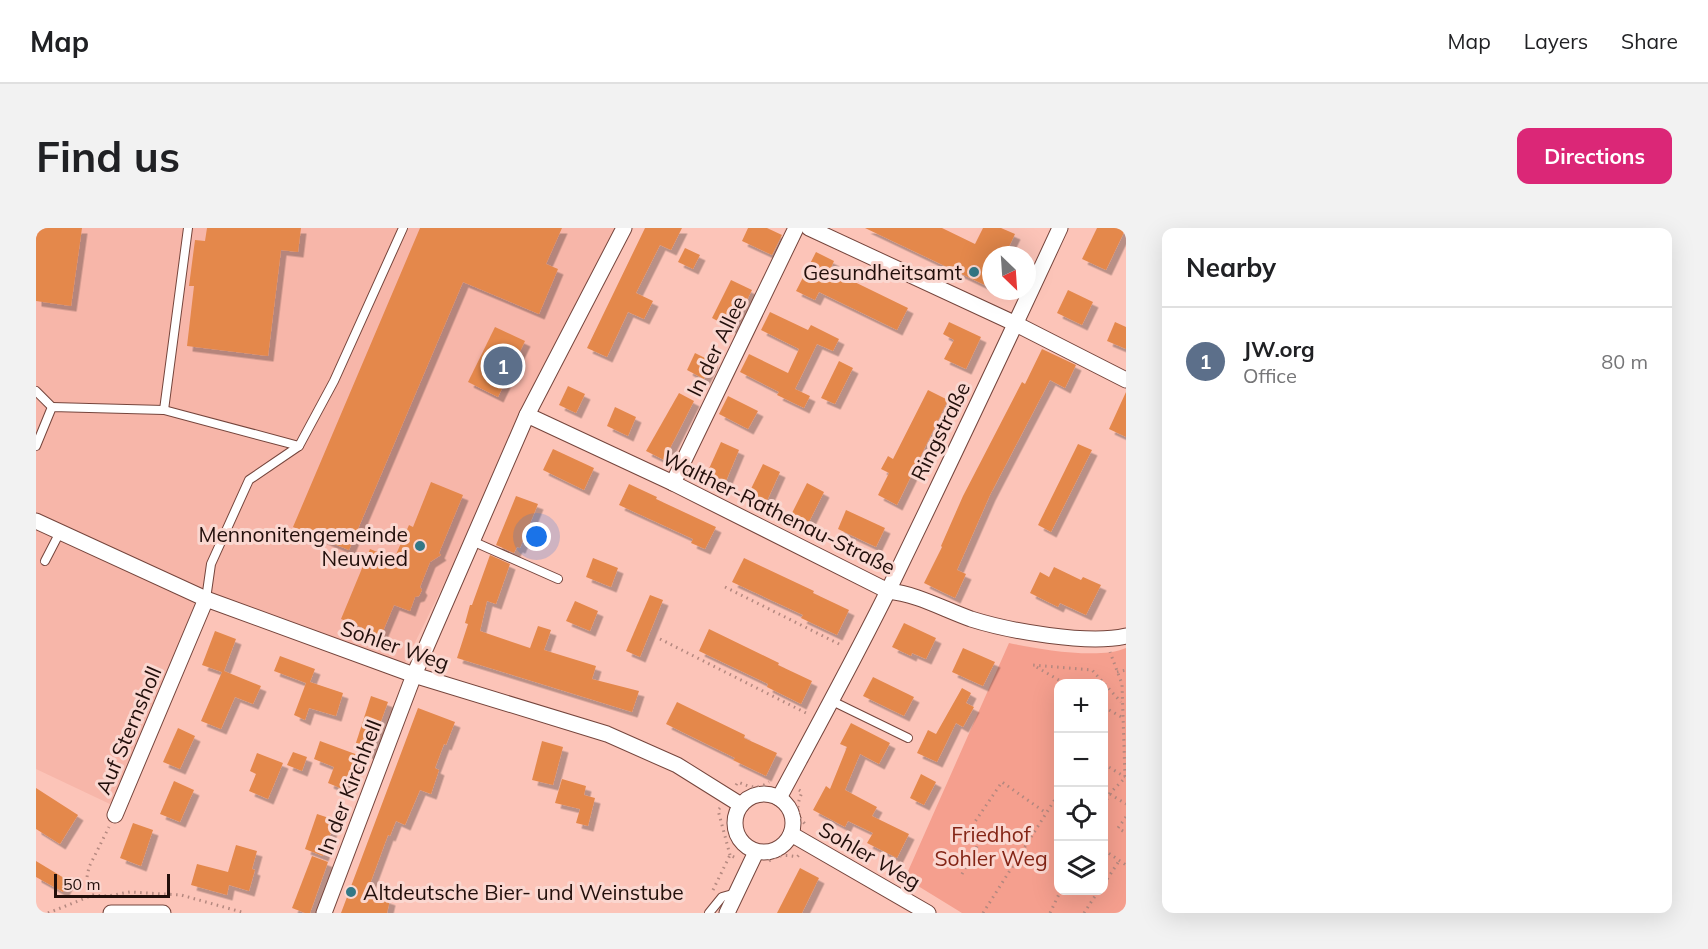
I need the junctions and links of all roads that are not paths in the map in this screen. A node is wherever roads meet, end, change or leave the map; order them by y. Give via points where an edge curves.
1 (188, 228) edge
2 (403, 228) edge
3 (624, 228) edge
4 (796, 228) edge
5 (809, 228) edge
6 (1060, 228) edge
7 (1016, 324) junction
8 (1126, 380) edge
9 (36, 391) edge
10 (52, 407) junction
11 (164, 410) junction
12 (527, 415) junction
13 (36, 446) edge
14 (298, 446) junction
15 (673, 483) junction
16 (36, 521) edge
17 (60, 532) junction
18 (472, 541) junction
19 (45, 561) dead end
20 (558, 579) dead end
21 (888, 591) junction
22 (206, 599) junction
23 (1126, 636) edge
24 (414, 675) junction
25 (830, 700) junction
26 (908, 738) dead end
27 (779, 798) junction
28 (734, 801) junction
29 (115, 815) road end
30 (791, 834) junction
31 (753, 858) junction
32 (737, 892) junction
33 (917, 910) edge
34 (111, 913) edge
35 (163, 913) edge
36 (324, 913) edge
37 (709, 913) edge
38 (727, 913) edge

1 - 11 lane
2 - 14 lane via 334,381
3 - 12 street, In der Kirchhell
4 - 15 street, In der Allee
5 - 7 street
6 - 7 street, Ringstraße
7 - 8 street
7 - 21 street, Ringstraße
9 - 10 lane
10 - 11 lane
10 - 13 lane
11 - 14 lane
12 - 15 street, Walther-Rathenau-Straße
12 - 18 street, In der Kirchhell
14 - 22 lane via 249,480 211,564
15 - 21 street, Walther-Rathenau-Straße
16 - 17 street, Sohler Weg
17 - 19 lane
17 - 22 street, Sohler Weg
18 - 20 lane
18 - 24 street, In der Kirchhell
21 - 23 street, Walther-Rathenau-Straße via 905,593 972,619 1027,632 1106,640
21 - 25 street, Ringstraße
22 - 24 street, Sohler Weg
22 - 29 street, Auf Sternsholl
24 - 28 street, Sohler Weg via 608,734 677,765
24 - 36 street, In der Kirchhell
25 - 26 lane
25 - 27 street, Ringstraße
27 - 28 street via 759,794
27 - 30 street via 792,814
28 - 31 street via 738,838
30 - 31 street via 777,849
30 - 33 street, Sohler Weg
31 - 32 street
32 - 37 lane via 722,897
32 - 38 street
34 - 35 street

